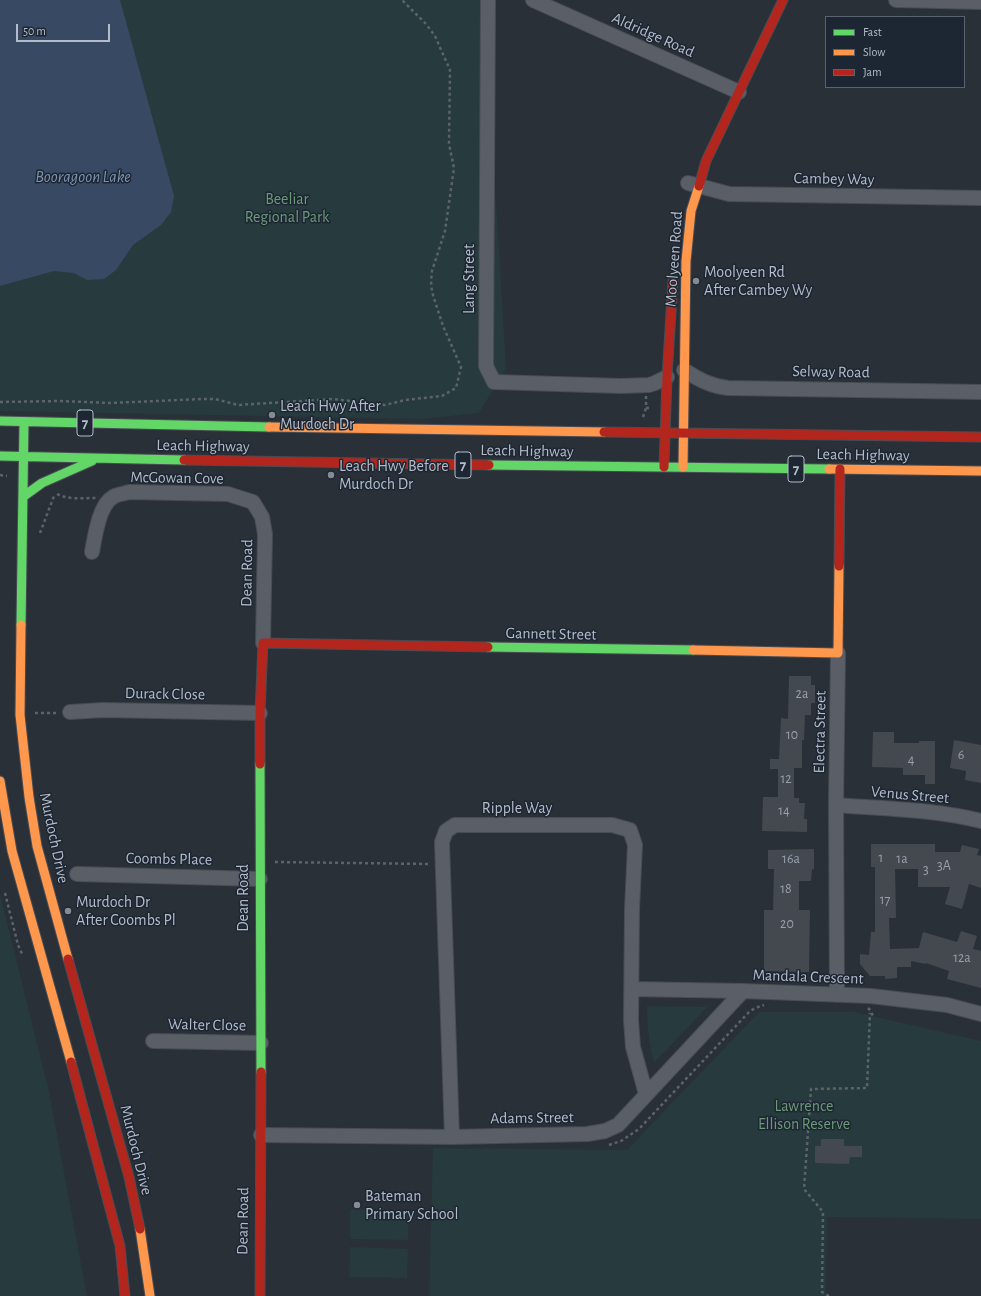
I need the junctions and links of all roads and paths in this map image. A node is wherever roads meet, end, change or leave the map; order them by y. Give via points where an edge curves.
1 (402, 0) edge
2 (488, 0) edge
3 (533, 0) edge
4 (783, 0) edge
5 (896, 0) edge
6 (981, 2) edge
7 (732, 89) junction
8 (700, 152) dead end
9 (695, 164) dead end
10 (690, 185) junction
11 (981, 198) edge
12 (674, 272) dead end
13 (684, 370) junction
14 (667, 376) junction
15 (981, 392) edge
16 (646, 395) dead end
17 (0, 402) edge
18 (652, 408) dead end
19 (0, 421) edge
20 (24, 422) junction
21 (665, 433) junction
22 (683, 433) junction
23 (981, 437) edge
24 (0, 456) edge
25 (24, 457) junction
26 (99, 458) junction
27 (664, 467) junction
28 (683, 467) junction
29 (840, 469) junction
30 (981, 472) edge
31 (24, 496) junction
32 (253, 502) joint
33 (105, 505) junction
34 (38, 537) dead end
35 (92, 552) dead end
36 (263, 643) junction
37 (838, 653) junction
38 (33, 706) dead end
39 (70, 712) joint
40 (260, 713) junction
41 (0, 781) edge
42 (836, 805) junction
43 (981, 821) edge
44 (260, 861) junction
45 (442, 864) junction
46 (77, 874) dead end
47 (260, 878) junction
48 (632, 989) junction
49 (743, 991) junction
50 (837, 995) junction
51 (871, 996) junction
52 (981, 1014) edge
53 (153, 1041) dead end
54 (261, 1043) junction
55 (646, 1094) junction
56 (262, 1135) junction
57 (452, 1137) junction
58 (125, 1296) edge
59 (150, 1296) edge
60 (260, 1296) edge
61 (829, 1296) edge

1 - 17 path via 435,36 450,70 449,144 454,168 445,231 431,281 443,326 461,367 456,388 442,396 385,405 333,399 238,405 216,399 111,403
2 - 14 street, Lang Street via 486,366 494,382 621,386 655,383
3 - 7 street, Aldridge Road
4 - 7 main road, Moolyeen Road
5 - 6 street
7 - 10 main road, Moolyeen Road via 706,161
8 - 9 main road
10 - 11 street, Cambey Way via 722,193
10 - 13 main road, Moolyeen Road
12 - 14 main road, Moolyeen Road
13 - 15 street, Selway Road via 711,385 728,388
13 - 22 main road, Moolyeen Road
14 - 21 main road, Moolyeen Road
16 - 18 path via 646,408
19 - 20 main road, Leach Highway / 7
20 - 21 main road, Leach Highway / 7 via 260,431
20 - 25 main road, Murdoch Drive
21 - 22 main road, Leach Highway / 7
21 - 27 main road, Moolyeen Road
22 - 23 main road, Leach Highway / 7
22 - 28 main road, Moolyeen Road
24 - 25 main road, Leach Highway / 7
25 - 26 main road, Leach Highway / 7
25 - 31 main road, Murdoch Drive
26 - 27 main road, Leach Highway / 7 via 261,458
26 - 31 main road via 42,483
27 - 28 main road, Leach Highway / 7
28 - 29 main road, Leach Highway / 7
29 - 30 main road, Leach Highway / 7
29 - 37 main road, Electra Street
31 - 59 main road, Murdoch Drive via 20,715 28,798 37,846 129,1177
32 - 33 street, McGowan Cove via 228,494 129,492 113,497
32 - 36 street, Dean Road via 262,517 265,534
33 - 34 path via 97,498 63,497 56,493
33 - 35 street
36 - 37 main road, Gannett Street
36 - 40 main road, Dean Road
37 - 42 street, Electra Street
38 - 39 path via 33,713
39 - 40 street, Durack Close via 103,710
40 - 44 main road, Dean Road
41 - 58 main road via 12,851 120,1246
42 - 43 street, Venus Street via 931,813
42 - 50 street, Electra Street
44 - 45 path
44 - 47 main road, Dean Road
45 - 48 street, Ripple Way via 442,842 446,831 455,825 612,825 630,830 635,845
45 - 57 street, Ripple Way
46 - 47 street, Coombs Place
47 - 54 main road, Dean Road
48 - 49 street, Mandala Crescent
48 - 55 street, Ripple Way via 633,1047
49 - 50 street, Mandala Crescent
49 - 55 street, Adams Street
50 - 51 street, Mandala Crescent
51 - 52 street, Mandala Crescent via 946,1005
51 - 61 path via 868,1088 811,1089 804,1189 824,1212 822,1292
53 - 54 street, Walter Close
54 - 56 main road, Dean Road
55 - 57 street, Adams Street via 618,1125 605,1131 587,1134
56 - 57 street, Adams Street
56 - 60 main road, Dean Road

